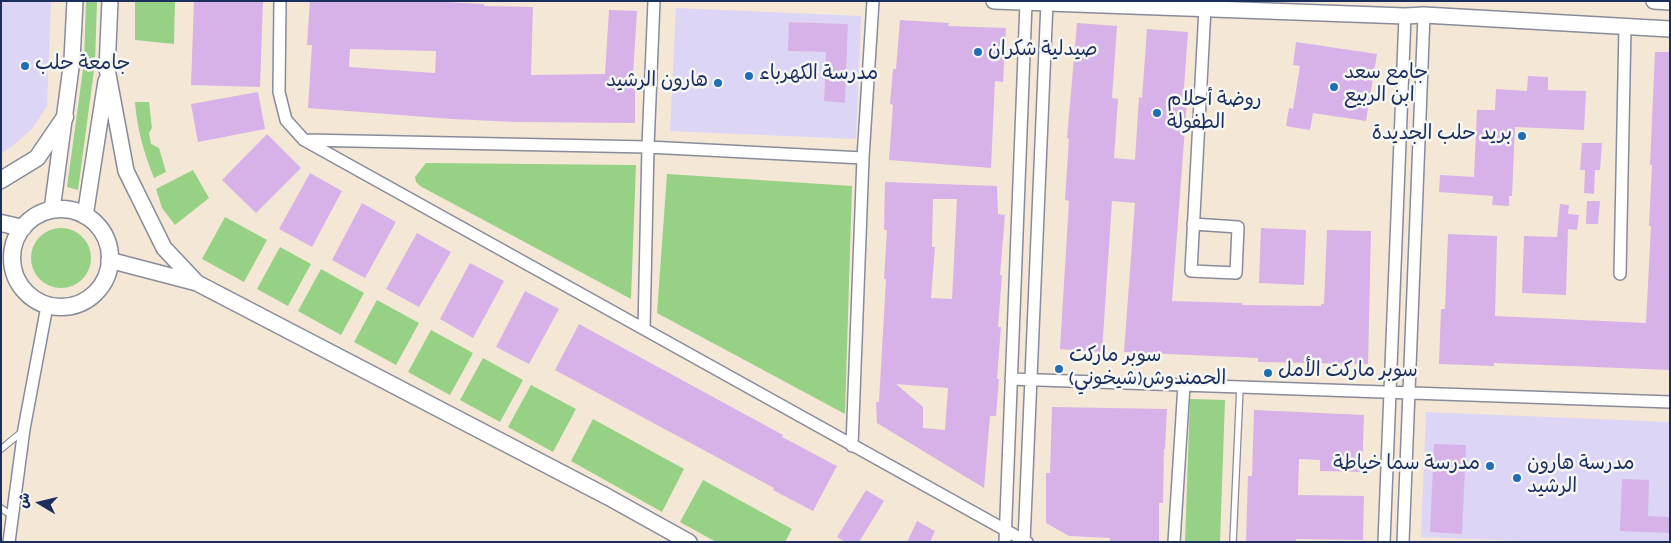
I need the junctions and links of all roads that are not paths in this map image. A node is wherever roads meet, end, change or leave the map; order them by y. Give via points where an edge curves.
1 (75, 1) edge
2 (110, 1) edge
3 (280, 1) edge
4 (654, 1) edge
5 (873, 1) edge
6 (994, 1) edge
7 (1654, 1) edge
8 (1047, 2) edge
9 (1670, 2) edge
10 (1026, 3) junction
11 (1205, 8) junction
12 (1424, 15) junction
13 (1405, 16) junction
14 (1625, 27) junction
15 (1670, 30) edge
16 (107, 69) junction
17 (65, 117) junction
18 (304, 140) junction
19 (648, 147) junction
20 (863, 158) junction
21 (1, 180) edge
22 (52, 210) junction
23 (86, 216) junction
24 (1, 223) edge
25 (1193, 224) junction
26 (23, 228) junction
27 (109, 260) junction
28 (7, 269) edge
29 (1620, 274) dead end
30 (197, 283) junction
31 (46, 306) junction
32 (644, 329) junction
33 (1011, 379) junction
34 (1031, 380) junction
35 (1184, 385) junction
36 (1240, 387) junction
37 (1390, 392) junction
38 (1409, 393) junction
39 (1670, 402) edge
40 (24, 429) junction
41 (852, 446) junction
42 (1, 449) edge
43 (1, 508) edge
44 (12, 517) junction
45 (1005, 536) edge
46 (1025, 541) edge
47 (9, 542) edge
48 (689, 542) edge
49 (1174, 542) edge
50 (1233, 542) edge
51 (1384, 542) edge
52 (1403, 542) edge

1 - 17 street
2 - 16 street
3 - 18 street via 279,92 286,120
4 - 19 street
5 - 20 street
6 - 10 street
7 - 9 street
8 - 10 street
8 - 11 street
8 - 34 street
10 - 33 street
11 - 13 street
11 - 25 street
12 - 13 street
12 - 14 street
12 - 38 street
13 - 37 street
14 - 15 street
14 - 29 street
16 - 23 street
16 - 30 street via 126,171 164,248
17 - 21 main road via 37,158
17 - 22 street
18 - 19 street
18 - 32 street
19 - 20 street
19 - 32 street
20 - 41 street
22 - 23 main road via 69,210
22 - 26 main road via 36,216
23 - 27 main road via 104,235 110,251
24 - 26 main road
25 - 25 street via 1191,271 1236,273 1238,227
26 - 28 main road
27 - 30 street
27 - 31 main road via 108,273 101,288 84,303 67,308
28 - 31 main road via 27,294
30 - 48 street
31 - 40 street
32 - 41 street
33 - 34 street
33 - 45 street
34 - 35 street
34 - 46 street
35 - 36 street
35 - 49 street
36 - 37 street
36 - 50 lane
37 - 38 street
37 - 51 street
38 - 39 street
38 - 52 street
40 - 42 lane
40 - 44 street
41 - 45 street
43 - 44 lane
44 - 47 street
45 - 46 street

